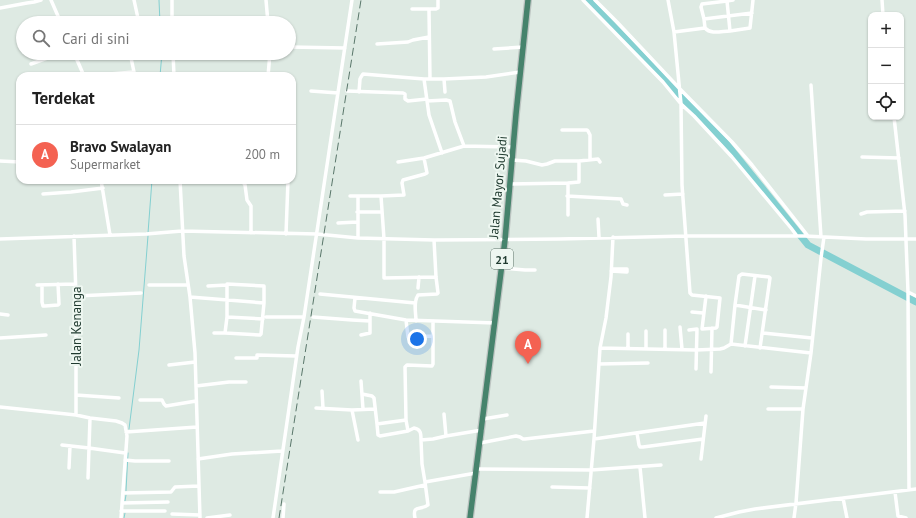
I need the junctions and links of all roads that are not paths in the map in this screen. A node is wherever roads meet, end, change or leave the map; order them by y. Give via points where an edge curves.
1 (41, 0) edge
2 (51, 0) edge
3 (134, 0) edge
4 (172, 0) edge
5 (266, 0) edge
6 (352, 0) edge
7 (438, 0) edge
8 (528, 0) edge
9 (583, 0) edge
10 (595, 0) edge
11 (668, 0) edge
12 (733, 0) edge
13 (753, 0) edge
14 (882, 0) edge
15 (727, 1) edge
16 (0, 8) edge
17 (412, 9) dead end
18 (429, 9) junction
19 (883, 12) edge
20 (752, 13) junction
21 (58, 16) edge
22 (137, 16) edge
23 (172, 16) edge
24 (267, 16) edge
25 (729, 16) junction
26 (704, 19) junction
27 (705, 28) junction
28 (730, 31) junction
29 (674, 32) junction
30 (429, 37) junction
31 (376, 44) dead end
32 (296, 47) edge
33 (523, 47) junction
34 (345, 48) junction
35 (494, 49) dead end
36 (42, 60) edge
37 (77, 60) edge
38 (131, 60) edge
39 (173, 60) edge
40 (269, 60) edge
41 (30, 64) dead end
42 (82, 72) edge
43 (134, 72) edge
44 (174, 72) edge
45 (268, 72) edge
46 (520, 72) junction
47 (424, 79) junction
48 (430, 79) junction
49 (444, 79) junction
50 (811, 85) dead end
51 (679, 89) junction
52 (311, 91) dead end
53 (347, 91) dead end
54 (359, 92) junction
55 (445, 92) dead end
56 (338, 93) junction
57 (427, 100) junction
58 (681, 103) junction
59 (894, 120) edge
60 (562, 130) dead end
61 (464, 146) junction
62 (513, 147) junction
63 (442, 153) junction
64 (862, 157) dead end
65 (424, 158) junction
66 (899, 158) junction
67 (512, 160) junction
68 (590, 160) junction
69 (0, 161) edge
70 (579, 161) junction
71 (16, 162) edge
72 (398, 162) dead end
73 (600, 162) dead end
74 (568, 183) junction
75 (102, 184) edge
76 (180, 184) edge
77 (245, 184) edge
78 (288, 184) edge
79 (510, 184) junction
80 (103, 188) junction
81 (44, 194) dead end
82 (683, 194) junction
83 (665, 195) dead end
84 (350, 196) dead end
85 (358, 196) junction
86 (381, 196) junction
87 (567, 196) junction
88 (627, 205) dead end
89 (904, 211) junction
90 (358, 212) junction
91 (382, 212) junction
92 (861, 214) dead end
93 (568, 215) dead end
94 (598, 219) dead end
95 (338, 222) dead end
96 (357, 222) junction
97 (182, 231) junction
98 (251, 233) junction
99 (286, 234) junction
100 (316, 234) junction
101 (110, 235) junction
102 (74, 236) junction
103 (686, 236) junction
104 (797, 236) junction
105 (806, 236) junction
106 (599, 237) junction
107 (613, 237) junction
108 (822, 237) junction
109 (358, 238) junction
110 (0, 239) edge
111 (384, 239) junction
112 (906, 239) junction
113 (916, 239) edge
114 (434, 240) junction
115 (505, 240) junction
116 (501, 268) junction
117 (535, 270) dead end
118 (755, 276) junction
119 (419, 277) junction
120 (436, 277) junction
121 (58, 284) junction
122 (75, 284) junction
123 (37, 285) dead end
124 (42, 285) junction
125 (150, 285) dead end
126 (188, 285) junction
127 (227, 285) junction
128 (208, 286) dead end
129 (418, 288) dead end
130 (908, 292) junction
131 (141, 293) dead end
132 (320, 294) dead end
133 (76, 296) junction
134 (706, 296) junction
135 (916, 296) edge
136 (190, 297) junction
137 (354, 298) junction
138 (226, 299) junction
139 (264, 303) junction
140 (415, 303) junction
141 (735, 305) junction
142 (751, 308) junction
143 (766, 310) junction
144 (692, 312) dead end
145 (370, 313) junction
146 (704, 313) junction
147 (0, 314) edge
148 (8, 315) dead end
149 (227, 317) junction
150 (304, 317) junction
151 (313, 317) dead end
152 (264, 318) junction
153 (406, 320) junction
154 (370, 321) junction
155 (416, 321) junction
156 (433, 322) junction
157 (494, 323) junction
158 (680, 327) dead end
159 (712, 328) junction
160 (697, 329) junction
161 (702, 329) junction
162 (665, 330) dead end
163 (689, 330) dead end
164 (646, 332) dead end
165 (214, 333) dead end
166 (225, 333) junction
167 (763, 333) junction
168 (628, 334) dead end
169 (46, 335) dead end
170 (362, 335) dead end
171 (433, 336) junction
172 (0, 338) edge
173 (812, 338) junction
174 (731, 344) junction
175 (745, 346) junction
176 (600, 348) junction
177 (628, 348) junction
178 (711, 348) junction
179 (760, 348) junction
180 (646, 349) junction
181 (665, 349) junction
182 (682, 349) junction
183 (696, 350) junction
184 (811, 353) junction
185 (296, 356) junction
186 (236, 358) dead end
187 (195, 362) junction
188 (648, 363) dead end
189 (599, 364) junction
190 (169, 365) dead end
191 (696, 369) dead end
192 (711, 372) dead end
193 (361, 380) dead end
194 (246, 382) dead end
195 (196, 386) junction
196 (771, 387) dead end
197 (806, 388) junction
198 (322, 391) dead end
199 (362, 394) junction
200 (76, 395) junction
201 (119, 398) dead end
202 (140, 400) dead end
203 (196, 401) junction
204 (0, 408) edge
205 (316, 408) dead end
206 (322, 408) junction
207 (363, 409) junction
208 (375, 409) junction
209 (768, 409) dead end
210 (804, 409) junction
211 (352, 410) junction
212 (444, 414) dead end
213 (507, 415) dead end
214 (76, 416) junction
215 (706, 416) dead end
216 (90, 418) junction
217 (483, 418) junction
218 (406, 420) junction
219 (705, 423) junction
220 (378, 424) junction
221 (197, 427) junction
222 (482, 430) junction
223 (408, 431) junction
224 (594, 431) junction
225 (128, 432) junction
226 (637, 433) junction
227 (446, 436) junction
228 (594, 439) junction
229 (703, 439) junction
230 (358, 440) dead end
231 (421, 440) junction
232 (480, 442) junction
233 (62, 445) dead end
234 (70, 446) junction
235 (89, 448) junction
236 (282, 451) junction
237 (125, 453) junction
238 (198, 459) junction
239 (701, 459) dead end
240 (125, 460) junction
241 (169, 461) dead end
242 (661, 465) dead end
243 (640, 467) junction
244 (69, 468) dead end
245 (591, 470) junction
246 (476, 471) junction
247 (88, 478) dead end
248 (425, 484) junction
249 (199, 486) junction
250 (552, 487) dead end
251 (590, 488) junction
252 (916, 489) edge
253 (909, 490) junction
254 (380, 492) dead end
255 (895, 492) junction
256 (125, 493) junction
257 (843, 498) junction
258 (168, 502) dead end
259 (125, 503) junction
260 (796, 503) junction
261 (284, 504) dead end
262 (124, 511) junction
263 (165, 511) dead end
264 (172, 514) dead end
265 (230, 514) dead end
266 (200, 516) edge
267 (121, 518) edge
268 (207, 518) edge
269 (273, 518) edge
270 (283, 518) edge
271 (415, 518) edge
272 (470, 518) edge
273 (587, 518) edge
274 (645, 518) edge
275 (716, 518) edge
276 (794, 518) edge
277 (846, 518) edge
278 (906, 518) edge

1 - 16 street
2 - 21 street
3 - 22 street
4 - 23 street
5 - 24 street
6 - 34 street
7 - 18 street via 438,8
8 - 33 highway, Jalan Mayor Sujadi / 21
9 - 58 street
10 - 51 street
11 - 29 street
12 - 15 street
13 - 20 street
14 - 19 street
15 - 25 street
15 - 26 street via 702,4
17 - 18 street
18 - 30 street
20 - 25 street
20 - 28 street via 750,28
25 - 26 street
25 - 28 street
26 - 27 street
27 - 28 street via 711,32
27 - 29 street
29 - 51 street
30 - 31 street
30 - 48 street
32 - 34 street
33 - 35 street
33 - 46 highway, Jalan Mayor Sujadi / 21
34 - 56 street
36 - 41 street
37 - 42 street
38 - 43 street
39 - 44 street
40 - 45 street
46 - 49 street
46 - 62 highway, Jalan Mayor Sujadi / 21
47 - 48 street
47 - 54 street via 363,74
47 - 57 street
48 - 49 street
49 - 55 street
50 - 108 street
51 - 58 street
51 - 105 street via 752,165
52 - 56 street
53 - 54 street
54 - 57 street via 403,93 408,101
56 - 100 street
57 - 61 street via 450,101
57 - 63 street
58 - 82 street
58 - 104 street via 732,157
59 - 66 street
60 - 68 street via 588,131
61 - 62 street
61 - 63 street
62 - 67 highway, Jalan Mayor Sujadi / 21
63 - 65 street
64 - 66 street
65 - 72 street
65 - 86 street via 426,173 403,180 404,195
66 - 89 street
67 - 70 street via 542,165 555,161
67 - 79 highway, Jalan Mayor Sujadi / 21
68 - 70 street
68 - 73 street via 598,159
69 - 71 street
70 - 74 street via 579,181
74 - 79 street
74 - 87 street
75 - 80 street
76 - 97 street
77 - 98 street via 247,200 251,206
78 - 99 street
79 - 115 highway, Jalan Mayor Sujadi / 21
80 - 81 street
80 - 101 street
82 - 83 street
82 - 103 street
84 - 85 street
85 - 86 street
85 - 90 street
86 - 91 street
87 - 88 street via 621,198 623,204
87 - 93 street
89 - 92 street
89 - 112 street
90 - 91 street
90 - 96 street
91 - 111 street
94 - 106 street
95 - 96 street
96 - 109 street
97 - 98 street
97 - 101 street
97 - 126 street
98 - 99 street
99 - 100 street
100 - 109 street
100 - 150 street
101 - 102 street
102 - 110 street
102 - 122 street, Jalan Kenanga
103 - 104 street
103 - 107 street
103 - 134 street via 690,293
104 - 105 street
105 - 108 street
106 - 107 street
106 - 115 street
107 - 176 street via 612,270
108 - 112 street
108 - 173 street
109 - 111 street
111 - 114 street
111 - 119 street via 384,278
112 - 113 street
112 - 130 street
114 - 115 street
114 - 120 street
115 - 116 highway, Jalan Mayor Sujadi / 21
116 - 117 street
116 - 157 highway, Jalan Mayor Sujadi / 21
118 - 141 street via 739,276
118 - 142 street
118 - 143 street via 770,278
119 - 120 street
119 - 129 street
120 - 140 street via 438,293 418,295
121 - 122 street
121 - 124 street
121 - 124 street via 59,304 45,306 42,302
122 - 133 street, Jalan Kenanga
123 - 124 street
125 - 126 street
126 - 136 street
127 - 128 street
127 - 138 street
127 - 139 street via 264,286
130 - 135 street
130 - 253 street
131 - 133 street
132 - 137 street
133 - 200 street, Jalan Kenanga
134 - 146 street
134 - 159 street via 720,298 717,327
136 - 138 street
136 - 187 street
137 - 140 street
137 - 145 street via 354,310
138 - 139 street
138 - 149 street
139 - 152 street
140 - 155 street
141 - 142 street
141 - 174 street
142 - 143 street
142 - 175 street
143 - 167 street
144 - 146 street
145 - 153 street
145 - 154 street
146 - 161 street
147 - 148 street
149 - 152 street
149 - 166 street
150 - 152 street
150 - 185 street
151 - 154 street
152 - 166 street via 260,335
153 - 155 street
153 - 171 street via 408,337
154 - 170 street via 370,333
155 - 156 street
156 - 157 street
156 - 171 street
157 - 217 highway, Jalan Mayor Sujadi / 21
158 - 182 street
159 - 161 street
159 - 178 street
160 - 161 street
160 - 163 street
160 - 183 street
162 - 181 street
164 - 180 street
165 - 166 street
167 - 173 street
167 - 179 street
168 - 177 street
169 - 172 street
171 - 218 street via 432,366 405,367
173 - 184 street
174 - 175 street
174 - 178 street via 724,348
175 - 179 street
176 - 177 street
176 - 189 street
177 - 180 street
178 - 183 street
178 - 192 street
179 - 184 street
180 - 181 street
181 - 182 street
182 - 183 street
183 - 191 street
184 - 197 street
185 - 186 street via 257,353 257,358
185 - 236 street
187 - 190 street
187 - 195 street
188 - 189 street
189 - 224 street
193 - 199 street
194 - 195 street
195 - 203 street
196 - 197 street
197 - 210 street
198 - 206 street
199 - 207 street
199 - 208 street via 374,398
200 - 201 street
200 - 214 street, Jalan Kenanga
202 - 203 street via 162,400 166,406
203 - 221 street
204 - 214 street
205 - 206 street
206 - 211 street
207 - 208 street
207 - 211 street
208 - 220 street
209 - 210 street
210 - 260 street
211 - 230 street
212 - 227 street
213 - 217 street
214 - 216 street
215 - 219 street
216 - 225 street via 116,420 125,425
216 - 235 street
217 - 222 highway, Jalan Mayor Sujadi / 21
218 - 220 street
218 - 223 street
219 - 226 street
219 - 229 street
220 - 223 street via 379,435
221 - 225 street
221 - 238 street
222 - 227 street
222 - 232 highway, Jalan Mayor Sujadi / 21
223 - 231 street via 414,428 419,430
224 - 228 street
224 - 232 street via 525,439 516,436
225 - 237 street
226 - 228 street
226 - 229 street via 640,447
227 - 231 street
228 - 245 street
229 - 239 street
231 - 248 street
232 - 246 highway, Jalan Mayor Sujadi / 21
233 - 234 street
234 - 235 street
234 - 244 street
235 - 237 street
235 - 247 street
236 - 238 street
236 - 269 street
237 - 240 street
238 - 249 street
240 - 241 street
240 - 256 street
242 - 243 street
243 - 245 street
243 - 274 street
245 - 246 street
245 - 251 street
246 - 248 street
246 - 272 highway, Jalan Mayor Sujadi / 21
248 - 254 street via 394,492
248 - 271 street via 428,505 415,510
249 - 256 street via 175,487 171,492
249 - 266 street
250 - 251 street
251 - 273 street
252 - 253 street
253 - 255 street
255 - 257 street
255 - 278 street via 897,514
256 - 259 street
257 - 260 street
257 - 277 street
258 - 259 street
259 - 262 street
260 - 275 street
260 - 276 street
261 - 270 street
262 - 263 street
262 - 267 street
264 - 266 street
265 - 268 street

